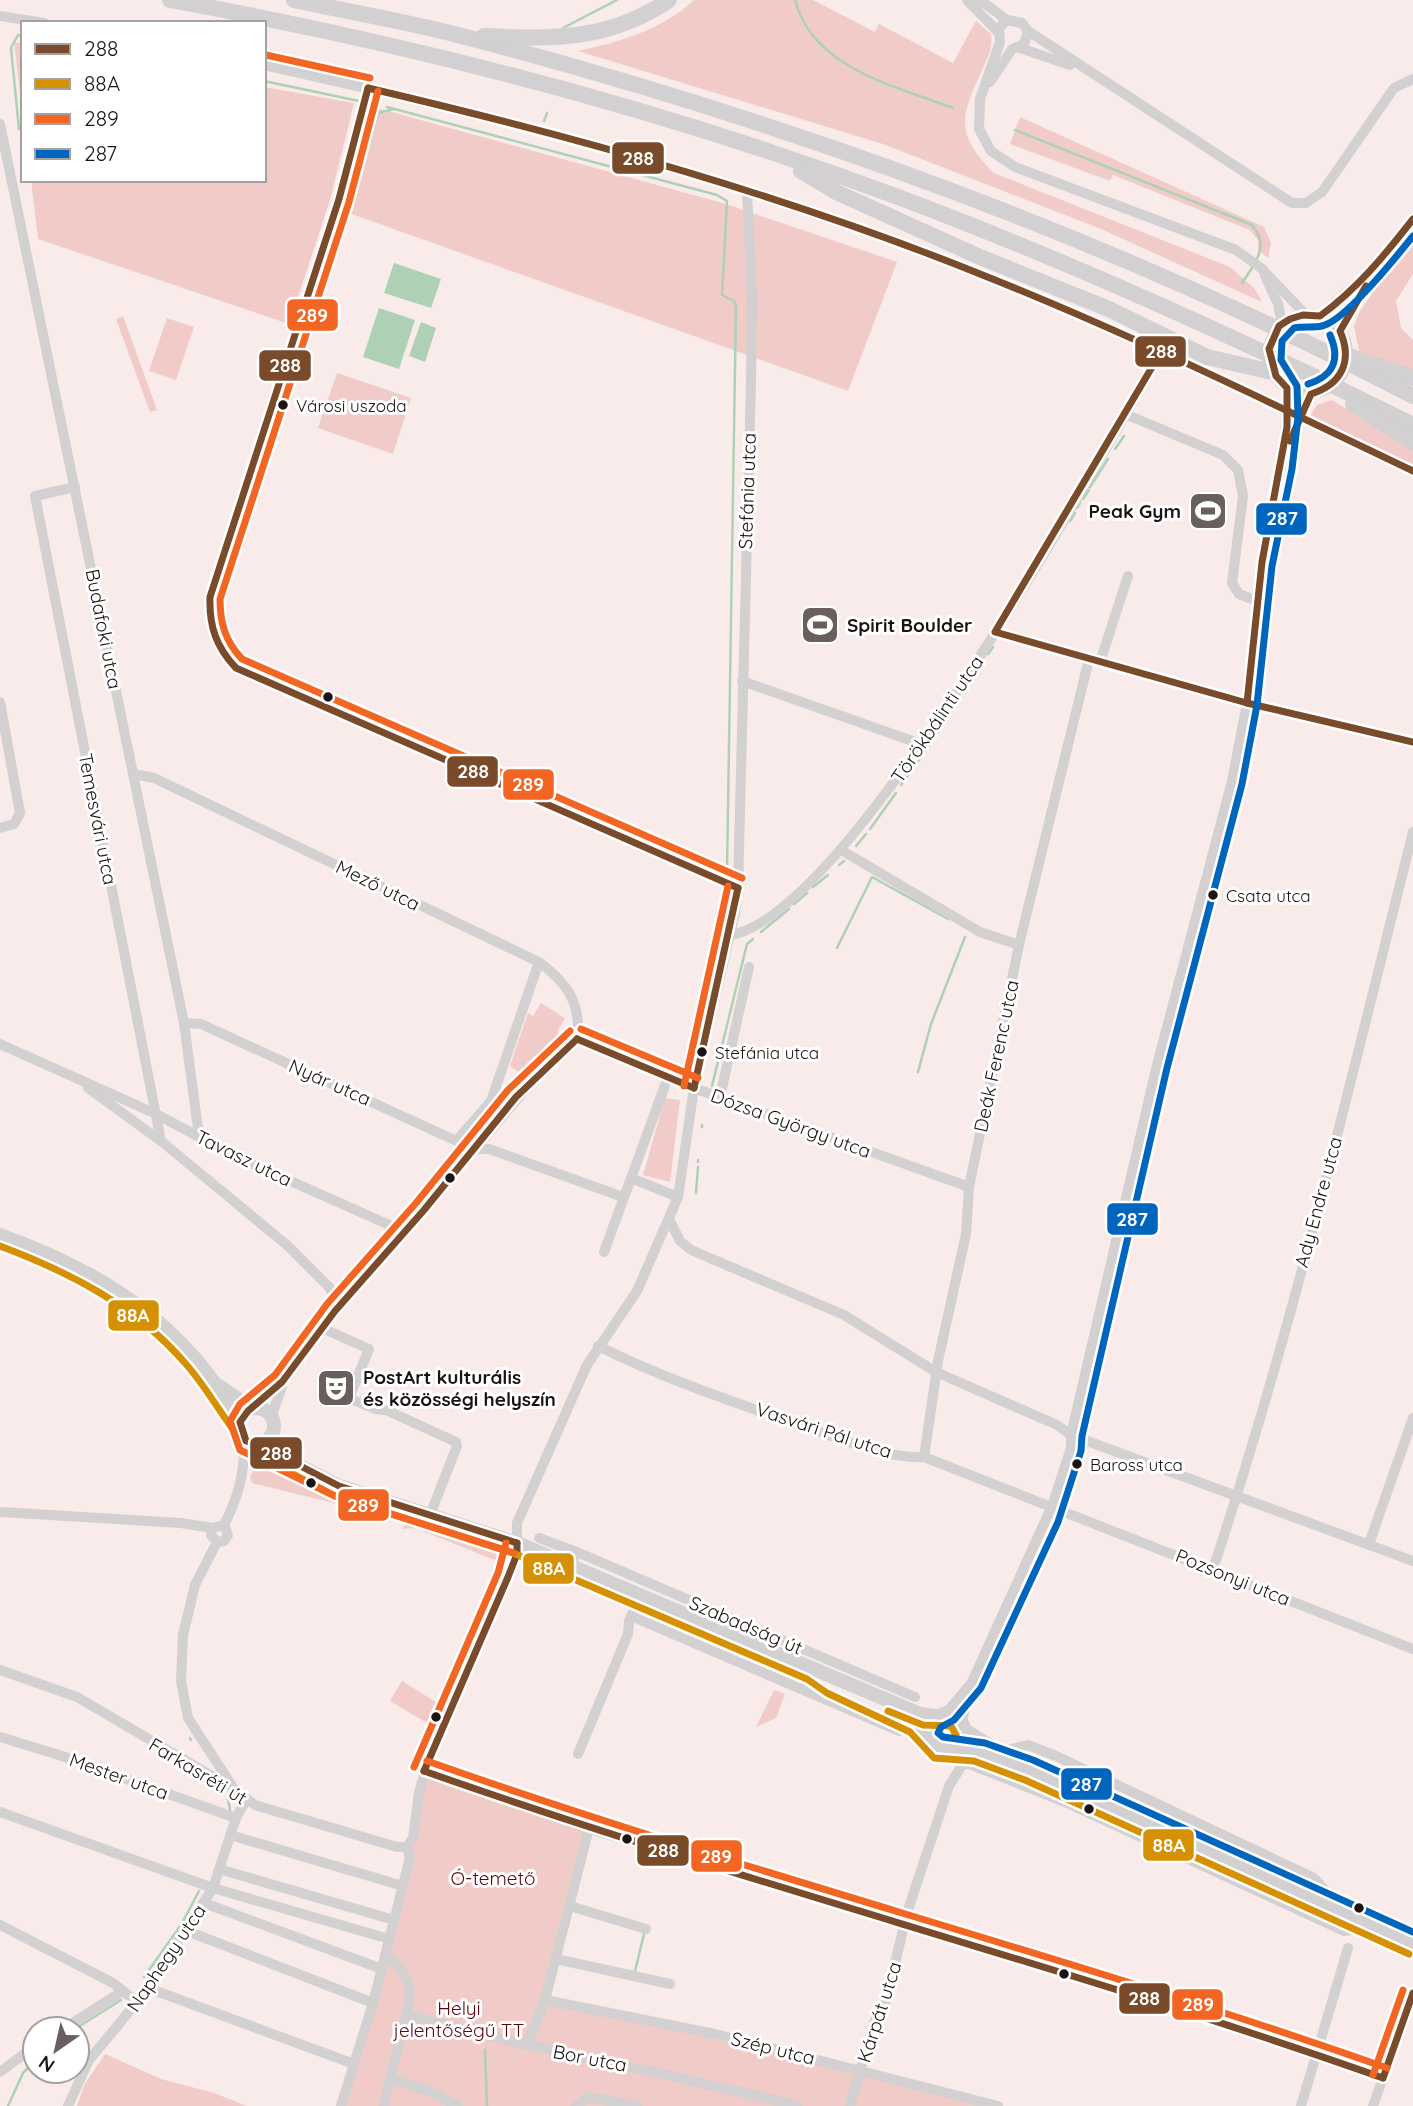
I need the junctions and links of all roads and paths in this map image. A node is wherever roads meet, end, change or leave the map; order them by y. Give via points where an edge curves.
1 (170, 0) edge
2 (294, 0) edge
3 (669, 0) edge
4 (967, 0) edge
5 (980, 0) edge
6 (0, 16) edge
7 (1007, 20) junction
8 (31, 21) edge
9 (1028, 31) junction
10 (456, 34) junction
11 (999, 37) junction
12 (1016, 48) junction
13 (266, 65) edge
14 (1085, 70) junction
15 (1413, 79) edge
16 (368, 88) junction
17 (980, 99) junction
18 (0, 124) edge
19 (775, 155) junction
20 (747, 191) junction
21 (1413, 219) edge
22 (1384, 257) junction
23 (1261, 268) junction
24 (1306, 314) junction
25 (1320, 316) junction
26 (1282, 324) junction
27 (1340, 331) junction
28 (1326, 351) junction
29 (1161, 352) junction
30 (1305, 371) junction
31 (1272, 372) junction
32 (1413, 378) edge
33 (1287, 388) junction
34 (1311, 394) junction
35 (1413, 396) edge
36 (1125, 414) junction
37 (1413, 425) edge
38 (1413, 442) edge
39 (1282, 467) junction
40 (1413, 471) edge
41 (75, 487) junction
42 (1128, 576) dead end
43 (1257, 601) junction
44 (995, 632) junction
45 (1095, 660) junction
46 (742, 681) junction
47 (0, 702) edge
48 (1247, 703) junction
49 (1413, 742) edge
50 (921, 744) junction
51 (133, 774) junction
52 (0, 828) edge
53 (1413, 832) edge
54 (841, 850) junction
55 (738, 888) junction
56 (730, 935) junction
57 (1018, 945) junction
58 (539, 962) junction
59 (749, 967) dead end
60 (184, 1023) junction
61 (577, 1039) junction
62 (0, 1044) edge
63 (668, 1077) junction
64 (83, 1084) junction
65 (694, 1087) junction
66 (720, 1097) junction
67 (154, 1113) junction
68 (199, 1136) junction
69 (457, 1140) junction
70 (161, 1141) junction
71 (474, 1149) junction
72 (631, 1178) junction
73 (969, 1187) junction
74 (623, 1197) junction
75 (678, 1197) junction
76 (670, 1221) junction
77 (405, 1232) junction
78 (0, 1235) edge
79 (604, 1252) dead end
80 (339, 1307) junction
81 (322, 1328) junction
82 (598, 1346) junction
83 (936, 1371) junction
84 (284, 1380) junction
85 (213, 1381) junction
86 (253, 1406) junction
87 (271, 1418) junction
88 (1413, 1418) edge
89 (240, 1422) junction
90 (273, 1434) junction
91 (1071, 1435) junction
92 (253, 1443) junction
93 (924, 1457) junction
94 (299, 1467) junction
95 (1238, 1496) junction
96 (1052, 1506) junction
97 (0, 1512) edge
98 (430, 1516) junction
99 (224, 1525) junction
100 (212, 1528) junction
101 (539, 1538) dead end
102 (217, 1542) junction
103 (517, 1543) junction
104 (1369, 1544) junction
105 (574, 1558) junction
106 (1413, 1560) edge
107 (1213, 1569) junction
108 (640, 1596) junction
109 (631, 1616) junction
110 (1413, 1649) edge
111 (0, 1670) edge
112 (812, 1670) junction
113 (971, 1684) junction
114 (915, 1697) dead end
115 (941, 1714) junction
116 (964, 1726) junction
117 (899, 1731) dead end
118 (0, 1737) edge
119 (929, 1737) junction
120 (955, 1749) junction
121 (578, 1754) dead end
122 (1004, 1755) junction
123 (424, 1770) junction
124 (1029, 1770) junction
125 (234, 1789) junction
126 (246, 1800) junction
127 (0, 1812) edge
128 (236, 1818) junction
129 (589, 1828) junction
130 (230, 1835) junction
131 (407, 1847) junction
132 (219, 1869) junction
133 (403, 1886) junction
134 (213, 1888) junction
135 (204, 1903) junction
136 (570, 1906) junction
137 (1348, 1915) junction
138 (394, 1920) junction
139 (0, 1925) edge
140 (905, 1926) junction
141 (1376, 1927) junction
142 (646, 1929) dead end
143 (187, 1931) junction
144 (389, 1939) junction
145 (1413, 1944) edge
146 (1348, 1948) dead end
147 (385, 1955) junction
148 (556, 1959) junction
149 (382, 1969) junction
150 (670, 1984) dead end
151 (148, 1988) junction
152 (122, 1991) junction
153 (1413, 1993) edge
154 (545, 2000) junction
155 (137, 2002) junction
156 (373, 2003) junction
157 (85, 2015) edge
158 (409, 2015) junction
159 (523, 2044) junction
160 (1316, 2052) junction
161 (21, 2056) edge
162 (354, 2064) junction
163 (860, 2069) junction
164 (0, 2072) edge
165 (390, 2078) junction
166 (1383, 2078) junction
167 (68, 2106) edge
168 (341, 2106) edge
169 (384, 2106) edge
170 (458, 2106) edge
171 (576, 2106) edge
172 (637, 2106) edge
173 (797, 2106) edge
174 (850, 2106) edge
175 (998, 2106) edge
176 (1301, 2106) edge
177 (1373, 2106) edge

1 - 19 highway via 450,60 639,111
2 - 10 highway
3 - 10 highway via 614,28 572,37
4 - 11 street
5 - 7 street
6 - 8 street
7 - 9 street via 1019,20
7 - 11 street
9 - 12 street via 1027,40
9 - 14 street
10 - 28 highway via 647,88 841,151 1084,244
11 - 12 street
11 - 17 street
12 - 14 street
12 - 17 street
13 - 16 street
14 - 15 street via 1282,199 1300,204 1322,192 1389,95 1400,83
16 - 20 street via 528,127
16 - 55 street via 339,199 210,597 215,642 236,668
17 - 23 street via 979,129 1002,160 1219,242
18 - 41 street, Budafoki utca
19 - 30 highway via 978,228
19 - 31 highway via 836,192 1109,309 1207,357
20 - 29 street via 935,256
20 - 46 street, Stefánia utca via 752,296
21 - 22 street
22 - 25 street
22 - 27 street
23 - 24 street
23 - 26 street
24 - 25 street
24 - 26 street
25 - 27 street
26 - 31 street via 1269,345
27 - 34 street via 1347,350 1345,369 1335,384
28 - 32 highway via 1367,360
28 - 35 highway
29 - 36 street, Törökbálinti utca
29 - 40 street
30 - 37 highway
30 - 38 highway
31 - 33 street
33 - 34 street
33 - 39 street
34 - 39 street
36 - 43 street via 1223,455 1238,470 1243,496 1232,583 1238,594
36 - 44 street, Törökbálinti utca
39 - 43 street
41 - 51 street, Budafoki utca
41 - 67 street, Temesvári utca via 34,496
42 - 45 street, Deák Ferenc utca
43 - 48 street
44 - 45 street
44 - 50 street, Törökbálinti utca
45 - 48 street
45 - 57 street, Deák Ferenc utca
46 - 50 street
46 - 55 street, Stefánia utca
47 - 52 street via 20,814 13,824
48 - 49 street
48 - 91 street via 1232,781 1157,1065
50 - 54 street, Törökbálinti utca
51 - 58 street, Mező utca via 154,778
51 - 60 street, Budafoki utca
53 - 95 street, Ady Endre utca via 1287,1325
54 - 56 street, Törökbálinti utca via 756,925
54 - 57 street via 979,932
55 - 56 street, Stefánia utca
56 - 65 street, Stefánia utca
57 - 73 street, Deák Ferenc utca
58 - 61 street, Mező utca via 573,997
58 - 69 street via 491,1101
59 - 66 street
60 - 68 street, Budafoki utca
60 - 69 street, Nyár utca via 201,1024
61 - 63 street, Dózsa György utca
61 - 71 street via 550,1062
62 - 64 street, Tavasz utca
63 - 65 street, Dózsa György utca
63 - 72 street
64 - 67 street, Tavasz utca
64 - 70 street, Tavasz utca
65 - 66 street, Dózsa György utca
65 - 75 street, Stefánia utca
66 - 73 street, Dózsa György utca
67 - 68 street, Tavasz utca
67 - 70 street, Temesvári utca
68 - 77 street, Tavasz utca
69 - 71 street, Nyár utca
70 - 80 street, Tavasz utca via 288,1246 329,1287
71 - 74 street, Nyár utca via 489,1149
71 - 77 street
72 - 74 street
72 - 75 street
73 - 83 street, Deák Ferenc utca via 966,1234
74 - 79 street
75 - 76 street, Stefánia utca
76 - 82 street, Stefánia utca via 637,1291
76 - 83 street via 680,1241 691,1250 844,1315
77 - 80 street
78 - 85 main road via 50,1254 113,1287 162,1326
80 - 81 street
81 - 84 street
81 - 98 street via 367,1347 369,1354 349,1398 456,1442
82 - 93 street, Vasvári Pál utca via 792,1422 912,1458
82 - 103 street, Stefánia utca via 517,1523
83 - 91 street
83 - 93 street, Deák Ferenc utca
84 - 86 street
84 - 87 street
85 - 86 main road
85 - 89 main road
86 - 87 main road
86 - 89 main road
87 - 90 main road
88 - 104 street
89 - 92 main road
90 - 92 main road
90 - 94 main road
91 - 95 street
91 - 96 street
92 - 94 main road, Szabadság út
92 - 99 street via 235,1505
93 - 96 street, Vasvári Pál utca
94 - 98 main road, Szabadság út via 339,1486
95 - 104 street
95 - 107 street, Ady Endre utca
96 - 107 street, Pozsonyi utca
96 - 113 street
97 - 100 street
98 - 103 main road, Szabadság út
99 - 100 street
99 - 102 street via 228,1535
100 - 102 street
101 - 105 street, Szabadság út
102 - 125 street via 188,1606 181,1681 188,1718
103 - 105 main road, Szabadság út
103 - 123 street, Stefánia utca via 508,1577
104 - 106 street
105 - 108 main road, Szabadság út
105 - 114 street, Szabadság út
107 - 110 street, Pozsonyi utca
108 - 109 street
108 - 112 main road, Szabadság út
109 - 117 street, Szabadság út
109 - 121 street via 628,1634
111 - 125 street, Farkasréti út via 77,1697
112 - 115 main road, Szabadság út via 920,1714
112 - 119 main road, Szabadság út via 916,1723
113 - 115 street
113 - 116 street
115 - 116 main road
115 - 119 main road via 928,1728
116 - 120 main road via 963,1741
116 - 122 main road
118 - 128 street, Mester utca
119 - 120 main road via 939,1749
120 - 124 main road via 976,1751
122 - 124 main road
122 - 137 street via 1028,1745 1056,1756 1314,1878
123 - 129 street
123 - 131 street, Stefánia utca via 413,1838
124 - 137 main road
125 - 126 street, Farkasréti út
126 - 128 street, Naphegy utca
126 - 131 street, Farkasréti út
127 - 134 street
128 - 130 street, Naphegy utca
129 - 136 street
129 - 140 street
130 - 132 street, Naphegy utca
130 - 133 street
131 - 133 street, Stefánia utca via 411,1853
132 - 134 street, Naphegy utca
132 - 138 street
133 - 138 street, Stefánia utca
134 - 135 street, Naphegy utca
134 - 144 street
135 - 143 street, Naphegy utca
135 - 149 street
136 - 142 street
136 - 148 street
137 - 141 main road
138 - 144 street, Stefánia utca
139 - 152 street
140 - 141 street, Kárpát utca via 955,1771 964,1762 1024,1784 1344,1931
140 - 160 street
140 - 163 street, Kárpát utca via 886,2001
141 - 145 main road
143 - 151 street, Naphegy utca
143 - 156 street
144 - 147 street, Stefánia utca
146 - 160 street
147 - 149 street, Stefánia utca
147 - 158 street via 408,1981
148 - 150 street
148 - 154 street
149 - 156 street, Stefánia utca
151 - 155 street, Naphegy utca
151 - 162 street
152 - 155 street
152 - 157 street
153 - 166 street
154 - 159 street via 529,2040
154 - 163 street, Szép utca
155 - 167 street, Naphegy utca via 89,2060
156 - 162 street, Stefánia utca
158 - 159 street, Bor utca
158 - 165 street
159 - 173 street, Bor utca
160 - 166 street
160 - 176 street
161 - 164 street
162 - 168 street, Stefánia utca
163 - 174 street, Kárpát utca
163 - 175 street, Szép utca
165 - 169 street
165 - 170 street
166 - 177 street
171 - 172 street via 588,2098

